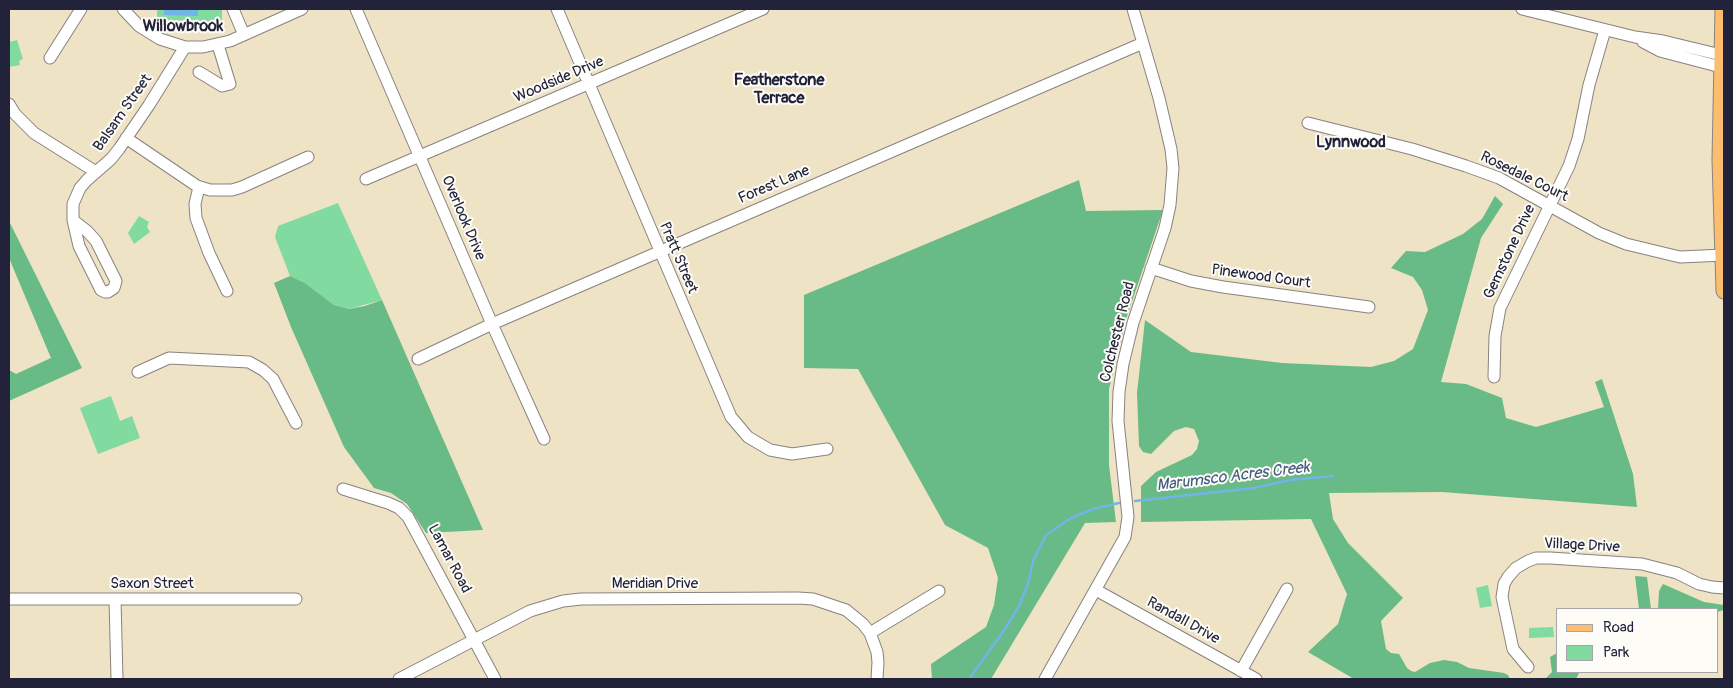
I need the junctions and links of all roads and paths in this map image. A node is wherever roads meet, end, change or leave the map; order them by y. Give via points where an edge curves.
1 (81, 9) edge
2 (123, 9) edge
3 (233, 9) edge
4 (302, 9) edge
5 (356, 9) edge
6 (556, 9) edge
7 (763, 9) edge
8 (1133, 9) edge
9 (1522, 9) edge
10 (1723, 9) edge
11 (1605, 30) junction
12 (244, 35) junction
13 (1143, 43) junction
14 (218, 45) junction
15 (185, 46) junction
16 (50, 58) dead end
17 (1722, 60) edge
18 (199, 72) dead end
19 (588, 84) junction
20 (9, 104) edge
21 (1308, 123) dead end
22 (126, 138) junction
23 (420, 156) junction
24 (308, 157) dead end
25 (96, 172) junction
26 (366, 179) dead end
27 (199, 187) junction
28 (1549, 205) junction
29 (73, 220) junction
30 (659, 251) junction
31 (1723, 255) edge
32 (1151, 268) junction
33 (227, 291) dead end
34 (1724, 291) edge
35 (1369, 307) dead end
36 (492, 324) junction
37 (418, 359) dead end
38 (138, 372) dead end
39 (1494, 377) dead end
40 (296, 423) dead end
41 (544, 439) dead end
42 (827, 449) dead end
43 (343, 489) dead end
44 (1724, 588) edge
45 (1286, 589) dead end
46 (1096, 590) junction
47 (939, 591) dead end
48 (9, 599) edge
49 (115, 599) junction
50 (296, 599) dead end
51 (870, 633) junction
52 (474, 640) junction
53 (1528, 668) dead end
54 (1241, 671) junction
55 (117, 679) edge
56 (399, 679) edge
57 (495, 679) edge
58 (877, 679) edge
59 (1045, 679) edge
60 (1256, 679) edge

1 - 16 street
2 - 15 street via 148,33
3 - 12 street
4 - 12 street
5 - 23 street, Overlook Drive
6 - 19 street, Pratt Street
7 - 19 street, Woodside Drive
8 - 13 street, Colchester Road
9 - 11 street
10 - 17 main road
11 - 17 street via 1663,41
11 - 28 street, Gemstone Drive via 1574,152
12 - 14 street
13 - 30 street, Forest Lane
13 - 32 street, Colchester Road via 1159,98 1173,168 1170,205
14 - 15 street
14 - 18 street via 230,84 222,86
15 - 22 street, Balsam Street
17 - 31 main road via 1720,160
19 - 23 street, Woodside Drive
19 - 30 street, Pratt Street
20 - 25 street via 34,133
21 - 28 street, Rosedale Court via 1459,163 1499,178
22 - 25 street, Balsam Street via 111,159
22 - 27 street
23 - 26 street, Woodside Drive
23 - 36 street, Overlook Drive
24 - 27 street via 232,190
25 - 29 street, Balsam Street via 75,197
27 - 33 street via 196,218
28 - 31 street, Rosedale Court via 1626,244 1680,257
28 - 39 street, Gemstone Drive via 1500,308 1495,336
29 - 29 street, Balsam Street via 79,246 101,290 108,292 116,281 96,241
30 - 36 street, Forest Lane
30 - 42 street, Pratt Street via 738,427 758,444 776,452 797,454
31 - 34 main road
32 - 35 street, Pinewood Court via 1170,276 1223,287
32 - 46 street, Colchester Road via 1123,364 1119,392 1118,421 1127,526 1120,548
36 - 37 street, Forest Lane
36 - 41 street, Overlook Drive
38 - 40 street via 169,358 249,362 273,379
43 - 52 street, Lamar Road via 393,505 408,517
44 - 53 street, Village Drive via 1699,584 1677,573 1642,564 1550,558 1528,561 1510,574 1502,597 1513,649
45 - 54 street
46 - 54 street, Randall Drive
46 - 59 street, Colchester Road
47 - 51 street
48 - 49 street, Saxon Street
49 - 50 street, Saxon Street
49 - 55 street
51 - 52 street, Meridian Drive via 846,610 813,599 581,599 538,608
51 - 58 street, Meridian Drive via 878,662
52 - 56 street, Meridian Drive
52 - 57 street, Lamar Road
54 - 60 street, Randall Drive

